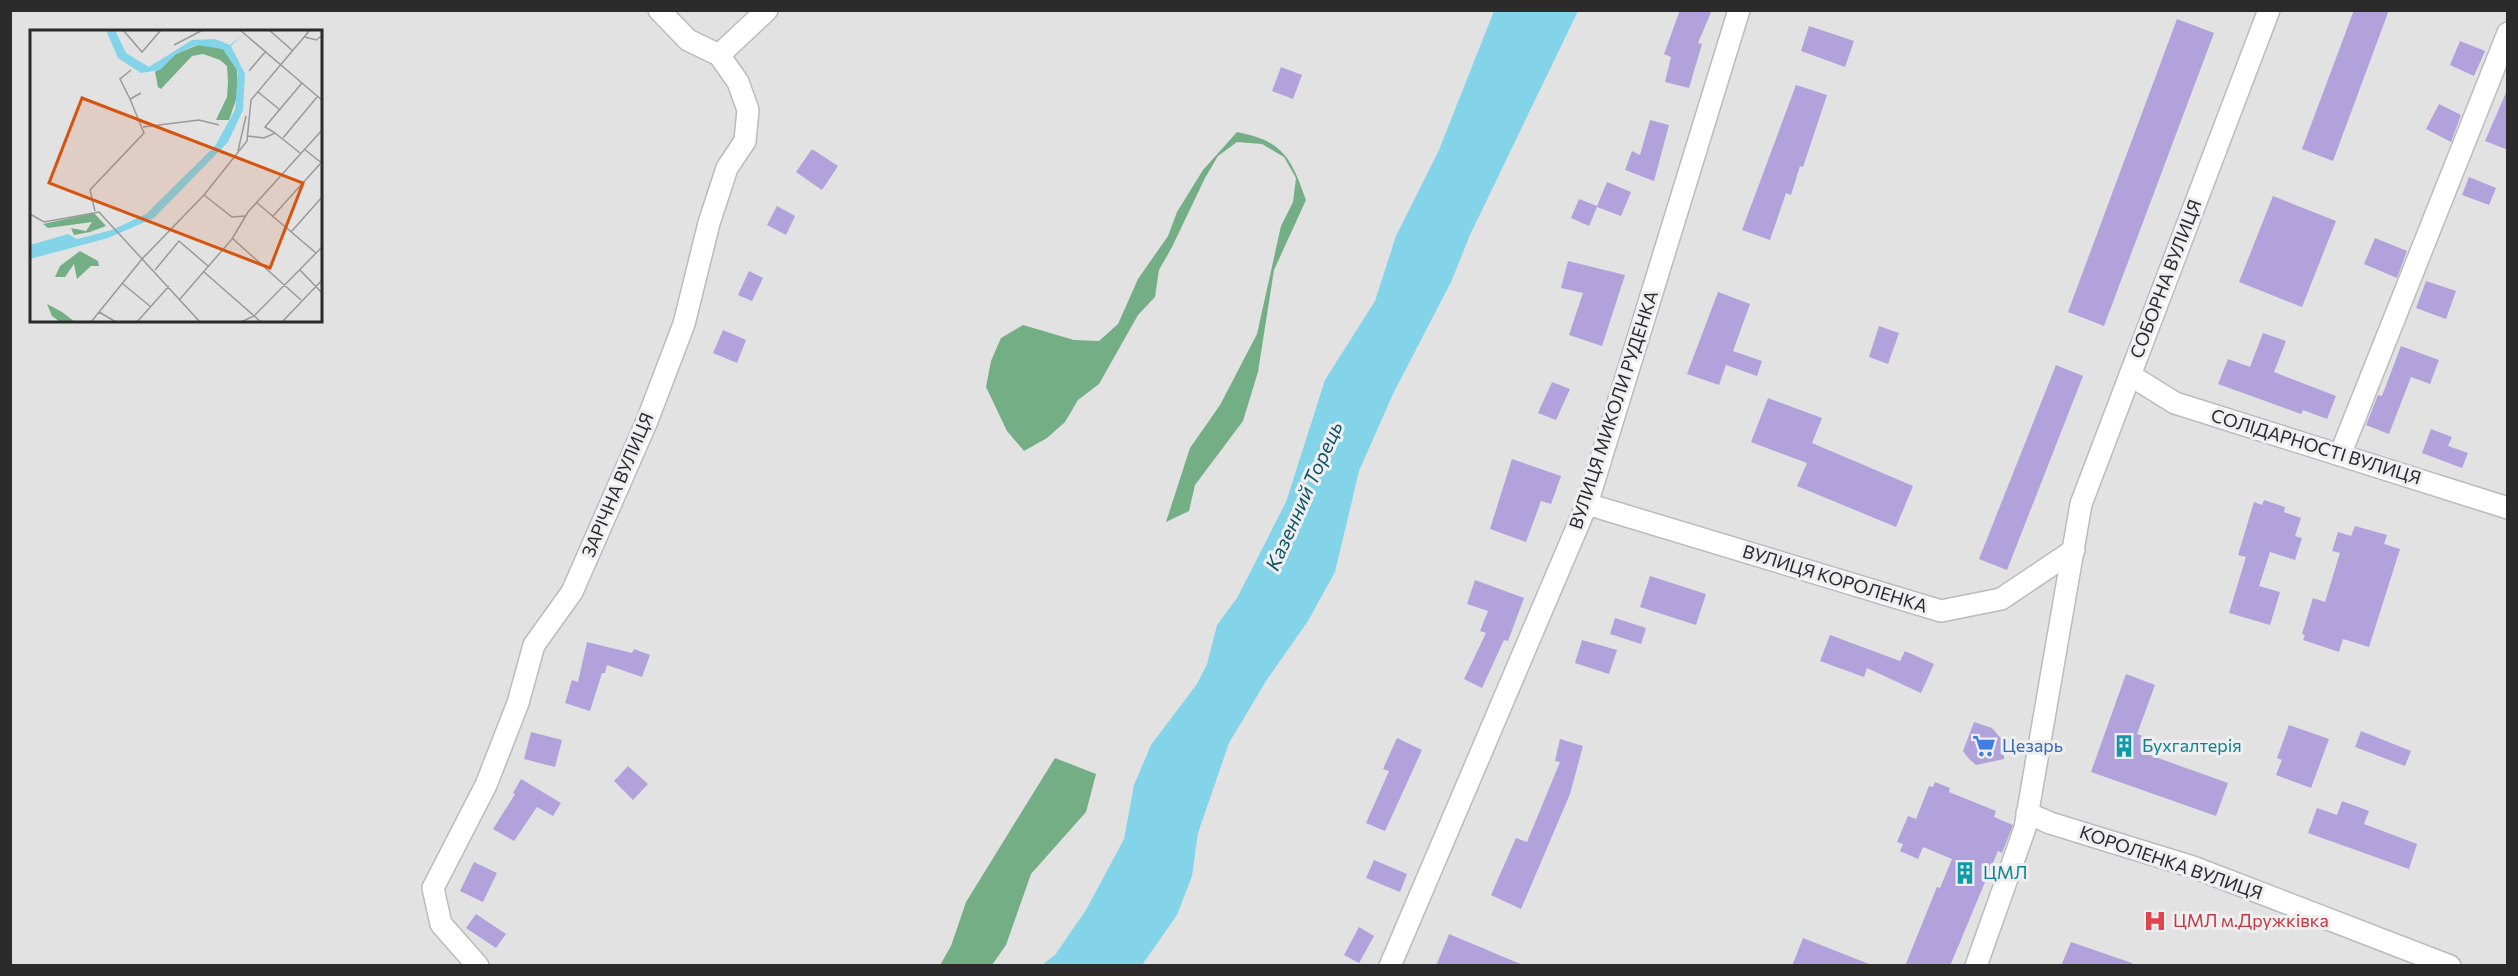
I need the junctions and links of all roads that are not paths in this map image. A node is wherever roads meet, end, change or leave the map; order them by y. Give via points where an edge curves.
1 (659, 10) edge
2 (767, 10) edge
3 (1739, 10) edge
4 (2269, 10) edge
5 (2508, 33) edge
6 (719, 55) junction
7 (2130, 375) junction
8 (2340, 455) junction
9 (1587, 504) junction
10 (2508, 507) edge
11 (2074, 550) junction
12 (2027, 813) junction
13 (478, 966) edge
14 (1390, 966) edge
15 (1976, 966) edge
16 (2450, 966) edge

1 - 6 street, ЗАРІЧНА ВУЛИЦЯ via 688,40
2 - 6 street
3 - 9 street, ВУЛИЦЯ МИКОЛИ РУДЕНКА
4 - 7 street, СОБОРНА ВУЛИЦЯ
5 - 8 street
6 - 13 street, ЗАРІЧНА ВУЛИЦЯ via 738,82 748,110 745,141 727,168 684,324 572,592 534,645 518,703 486,785 433,888 441,924
7 - 8 street, СОЛІДАРНОСТІ ВУЛИЦЯ via 2175,403
7 - 11 street, СОБОРНА ВУЛИЦЯ via 2081,504
8 - 10 street, СОЛІДАРНОСТІ ВУЛИЦЯ
9 - 11 street, ВУЛИЦЯ КОРОЛЕНКА via 1941,611 2001,599
9 - 14 street, ВУЛИЦЯ МИКОЛИ РУДЕНКА
11 - 12 street, СОБОРНА ВУЛИЦЯ
12 - 15 street, СОБОРНА ВУЛИЦЯ
12 - 16 street, КОРОЛЕНКА ВУЛИЦЯ via 2193,867

